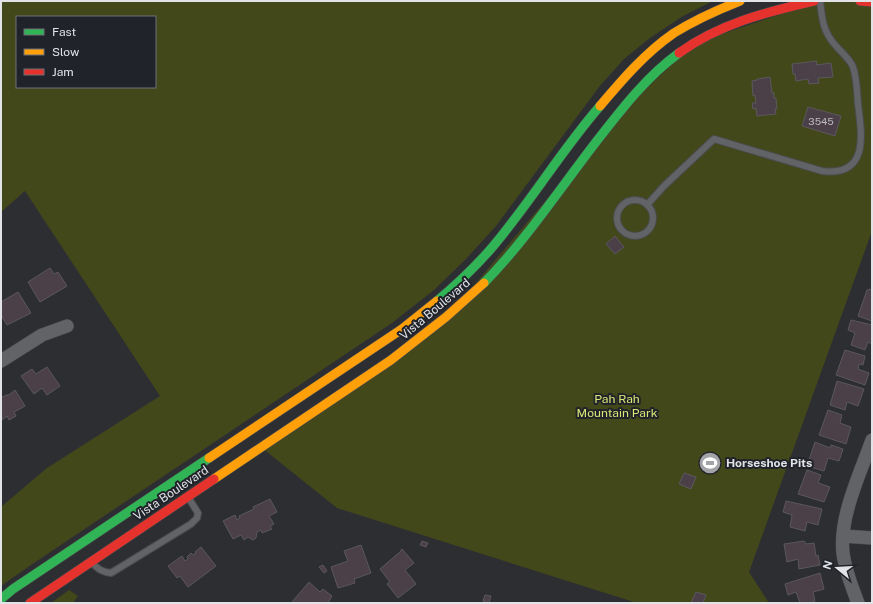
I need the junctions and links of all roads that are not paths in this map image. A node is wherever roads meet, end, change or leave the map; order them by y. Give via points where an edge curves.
1 (739, 1) edge
2 (814, 1) edge
3 (820, 1) edge
4 (860, 1) edge
5 (872, 2) edge
6 (647, 205) junction
7 (67, 326) dead end
8 (1, 361) edge
9 (872, 440) edge
10 (188, 496) junction
11 (843, 536) junction
12 (872, 538) edge
13 (90, 561) junction
14 (1, 599) edge
15 (30, 603) edge
16 (858, 603) edge

1 - 14 main road, Vista Boulevard via 694,22 638,62 578,132 489,250 433,306
2 - 10 main road, Vista Boulevard via 752,17 716,30 689,46 658,70 626,102 508,257 454,312 397,355
3 - 6 lane via 822,22 826,32 851,63 855,75 861,139 859,153 853,164 838,172 822,171 714,139
4 - 5 main road
6 - 6 lane via 631,200 622,206 617,216 624,231 634,236 646,232 652,222
7 - 8 street via 42,335
9 - 11 street via 846,516
10 - 13 main road, Vista Boulevard
10 - 13 lane via 198,513 191,524 111,573 98,569
11 - 12 street
11 - 16 street via 846,569
13 - 15 main road, Vista Boulevard

